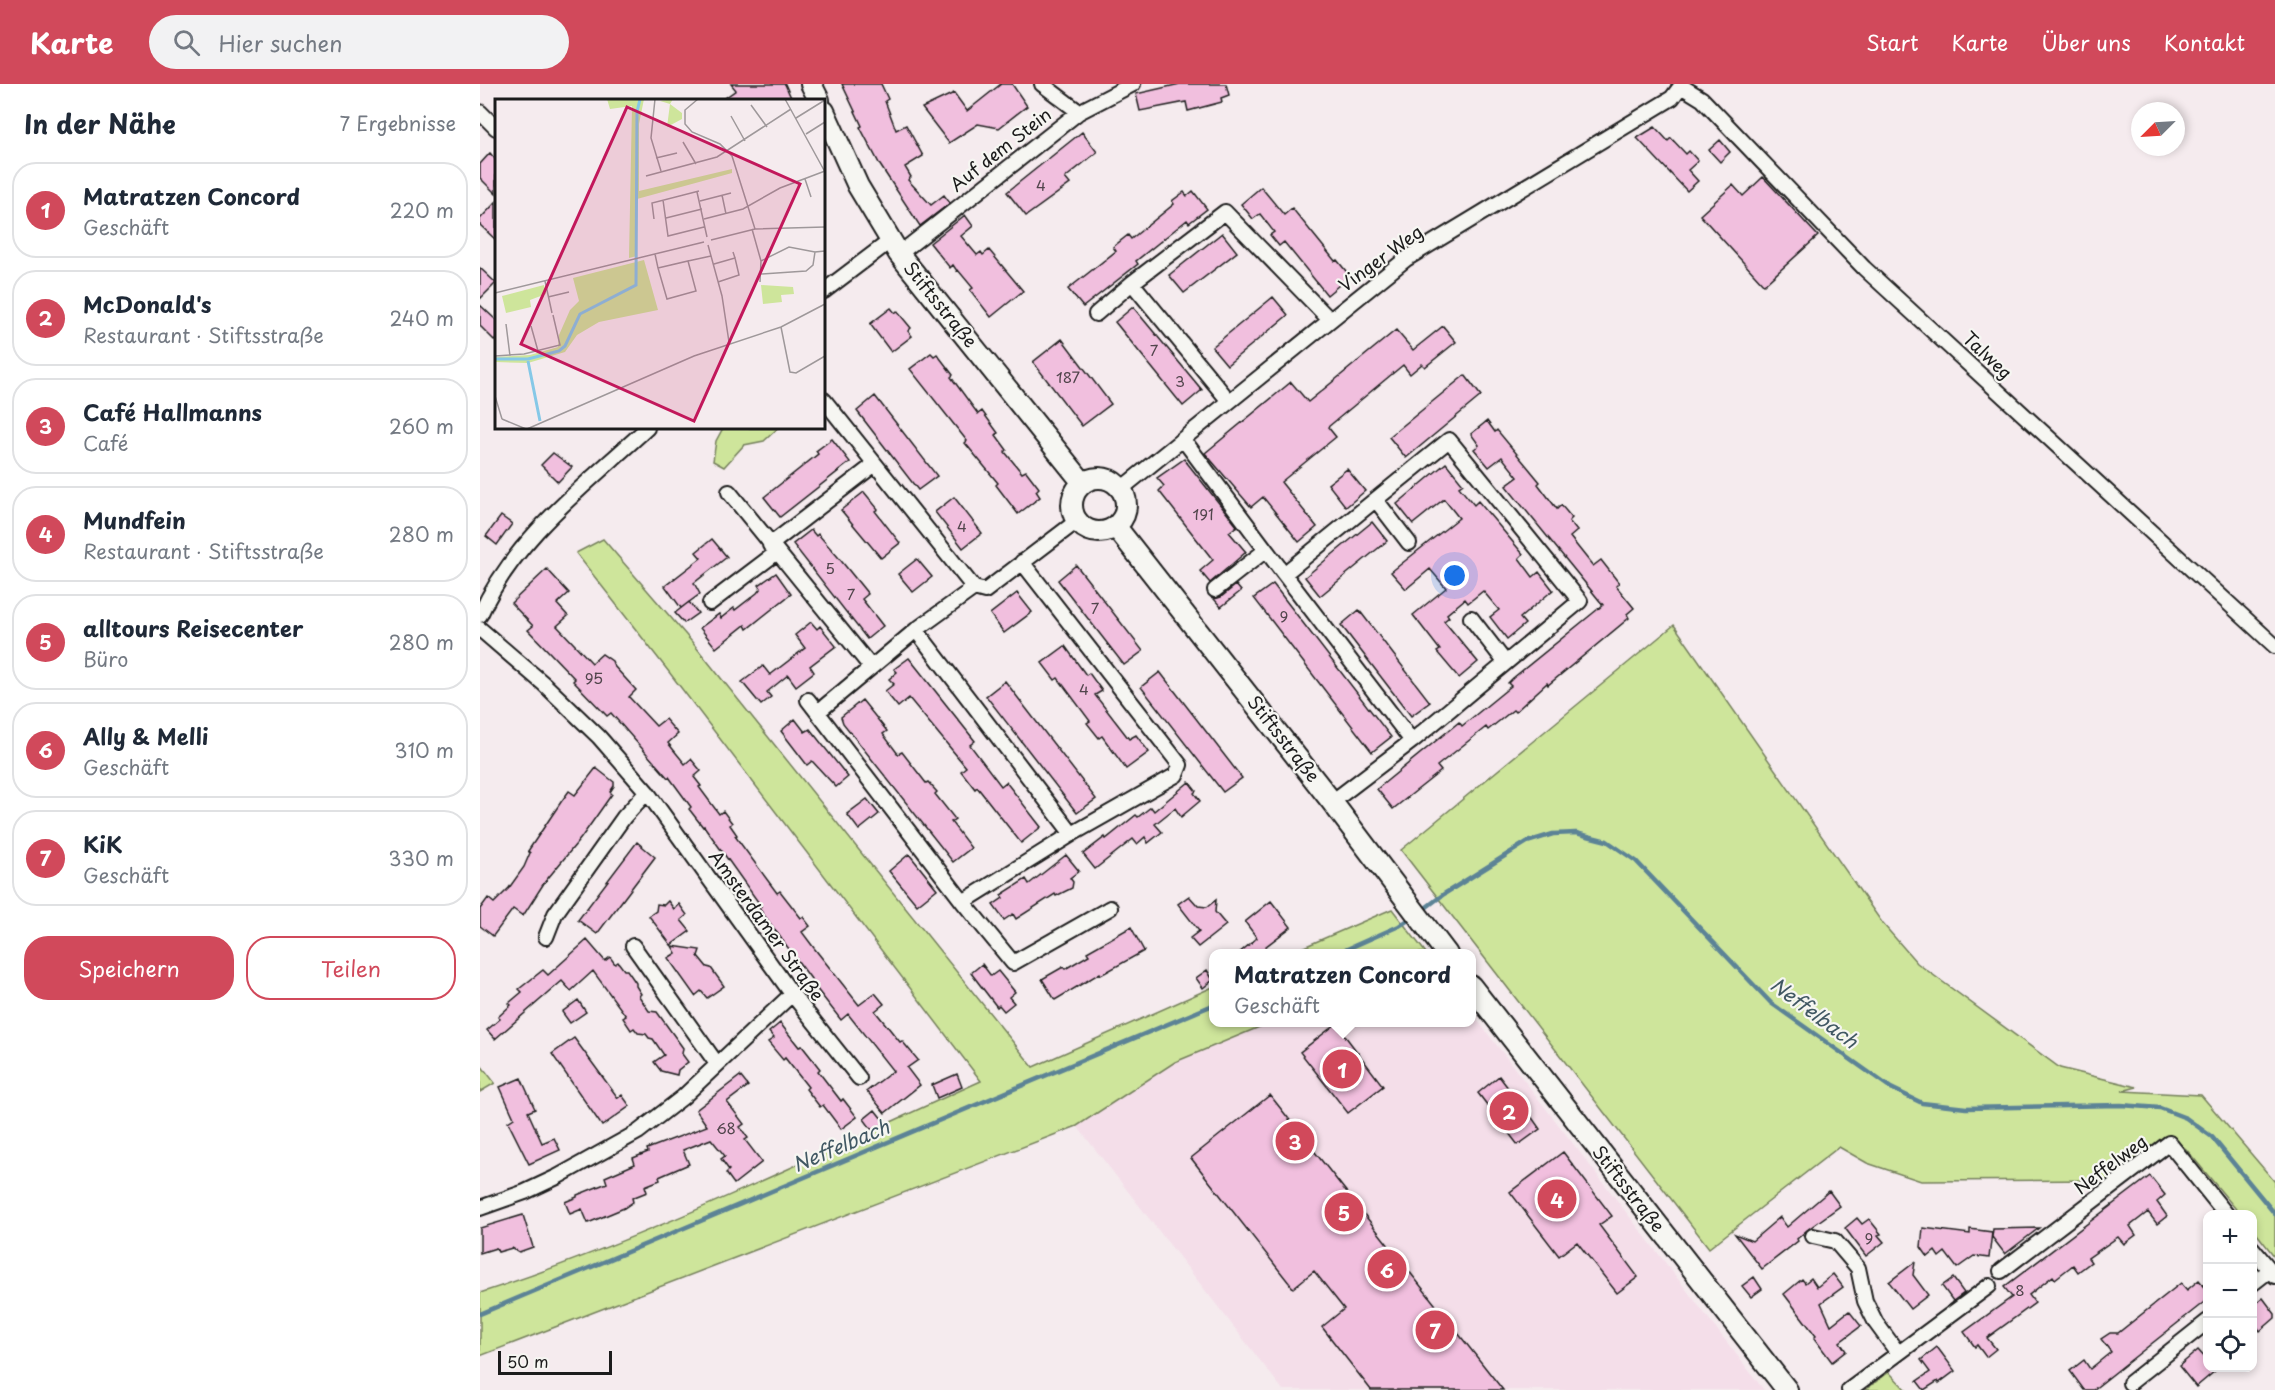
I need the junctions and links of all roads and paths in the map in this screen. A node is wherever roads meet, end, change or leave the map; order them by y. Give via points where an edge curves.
1 (811, 84) edge
2 (1042, 84) edge
3 (1133, 84) edge
4 (1681, 85) edge
5 (818, 99) edge
6 (480, 112) edge
7 (1079, 112) junction
8 (825, 113) edge
9 (495, 127) edge
10 (895, 248) junction
11 (1132, 283) junction
12 (825, 290) edge
13 (1096, 314) dead end
14 (1330, 320) junction
15 (825, 401) edge
16 (1229, 401) junction
17 (646, 429) edge
18 (1183, 440) junction
19 (874, 464) junction
20 (1083, 483) junction
21 (1121, 489) junction
22 (729, 492) dead end
23 (1376, 501) junction
24 (1077, 521) junction
25 (1116, 527) junction
26 (1409, 543) dead end
27 (773, 549) junction
28 (1266, 550) junction
29 (1022, 562) junction
30 (1284, 574) junction
31 (974, 588) junction
32 (1215, 590) dead end
33 (710, 603) dead end
34 (480, 615) edge
35 (1471, 618) dead end
36 (480, 628) edge
37 (916, 630) junction
38 (2275, 646) edge
39 (1505, 662) junction
40 (871, 667) junction
41 (808, 700) dead end
42 (818, 712) junction
43 (1412, 741) junction
44 (647, 792) junction
45 (1332, 802) junction
46 (1072, 834) junction
47 (963, 902) junction
48 (1110, 908) dead end
49 (546, 937) dead end
50 (633, 946) dead end
51 (1443, 949) edge
52 (1476, 992) edge
53 (792, 994) junction
54 (717, 1064) junction
55 (860, 1078) dead end
56 (480, 1208) edge
57 (2222, 1210) edge
58 (1813, 1236) dead end
59 (2257, 1253) edge
60 (2001, 1271) dead end
61 (2273, 1273) edge
62 (2257, 1282) edge
63 (1989, 1286) dead end
64 (2203, 1325) edge
65 (1898, 1353) junction
66 (2130, 1383) dead end
67 (1787, 1390) edge
68 (1849, 1390) edge

1 - 5 street
2 - 7 street
3 - 7 street, Auf dem Stein
4 - 14 street, Vinger Weg via 1672,98 1406,259
4 - 38 street, Talweg via 1702,99 1864,268
6 - 9 street
7 - 10 street, Auf dem Stein
8 - 10 street, Stiftsstraße via 858,186
10 - 12 street, Auf dem Stein
10 - 20 street, Stiftsstraße
11 - 13 street
11 - 14 street via 1225,212
11 - 16 street
14 - 16 street, Vinger Weg
15 - 19 street
16 - 18 street, Vinger Weg
17 - 34 street via 533,536 492,587
18 - 21 street, Vinger Weg
18 - 28 street
19 - 27 street
19 - 31 street
20 - 21 street via 1108,479
20 - 24 street via 1071,506
21 - 25 street via 1125,513
22 - 27 street
23 - 26 street
23 - 30 street
23 - 39 street via 1449,440 1580,601
24 - 25 street via 1096,532
24 - 29 street
25 - 45 street, Stiftsstraße
27 - 33 street
27 - 40 street
28 - 30 street
28 - 32 street
29 - 31 street via 985,591
29 - 46 street via 1180,765 1176,775
30 - 43 street
31 - 37 street
35 - 39 street
36 - 44 street, Amsterdamer Straße via 599,737
37 - 40 street
37 - 46 street
39 - 43 street
40 - 42 street
41 - 42 street
42 - 47 street
43 - 45 street
44 - 49 street via 624,817 555,914
44 - 53 street, Amsterdamer Straße
45 - 51 street, Stiftsstraße
46 - 47 street
47 - 48 street via 1013,963
50 - 54 street
52 - 67 street, Stiftsstraße
53 - 54 street
53 - 55 street, Amsterdamer Straße
54 - 56 street via 638,1132 557,1177
57 - 60 street, Neffelweg via 2169,1143
58 - 65 street via 1835,1241 1858,1268 1865,1301
59 - 61 street
61 - 62 street
63 - 65 street
64 - 66 street
65 - 68 street

